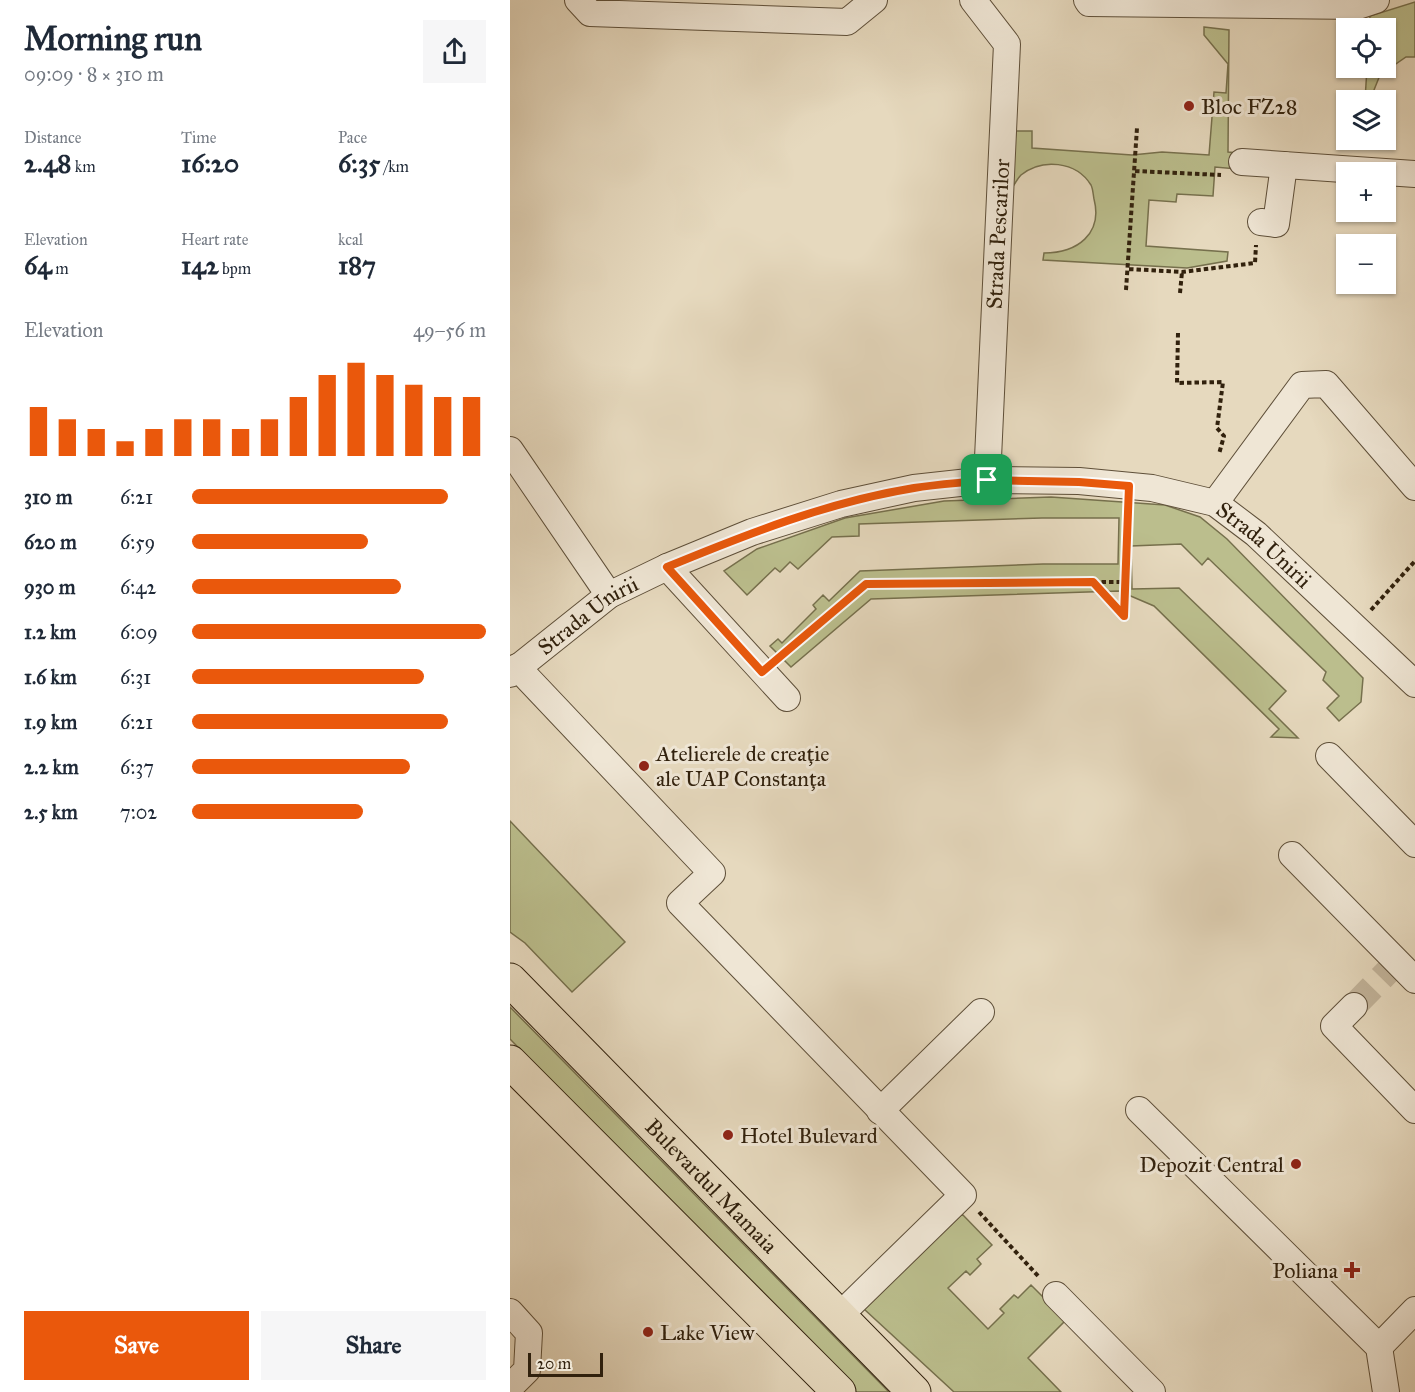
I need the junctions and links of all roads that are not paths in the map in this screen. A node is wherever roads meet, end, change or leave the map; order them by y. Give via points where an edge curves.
1 (578, 0) edge
2 (874, 0) edge
3 (973, 0) edge
4 (1087, 0) edge
5 (1376, 0) edge
6 (1242, 162) road end
7 (1284, 165) junction
8 (1415, 174) edge
9 (1259, 232) road end
10 (510, 450) edge
11 (987, 480) junction
12 (1415, 487) edge
13 (1215, 503) junction
14 (667, 567) junction
15 (609, 596) junction
16 (513, 670) edge
17 (1415, 684) edge
18 (787, 698) dead end
19 (1329, 756) dead end
20 (1415, 844) edge
21 (1292, 855) dead end
22 (1415, 980) edge
23 (510, 981) edge
24 (1354, 1006) tunnel mouth
25 (981, 1012) dead end
26 (510, 1062) edge
27 (1139, 1110) dead end
28 (1415, 1110) edge
29 (880, 1111) junction
30 (1056, 1295) road end
31 (1415, 1310) edge
32 (510, 1312) edge
33 (839, 1316) junction
34 (1379, 1347) junction
35 (510, 1387) edge
36 (838, 1392) edge
37 (914, 1392) edge
38 (1152, 1392) edge
39 (1386, 1392) edge

1 - 2 street via 590,13 847,22
3 - 11 street, Strada Pescarilor via 1007,44
4 - 5 street via 1358,6
6 - 7 street
7 - 8 street
7 - 9 street via 1276,224
10 - 15 street
11 - 13 street, Strada Unirii via 1152,488
11 - 14 street, Strada Unirii via 914,488 841,504 752,532
12 - 13 street via 1326,384 1302,385
13 - 17 street, Strada Unirii via 1256,534
14 - 15 street, Strada Unirii
14 - 18 street
15 - 16 street, Strada Unirii
16 - 29 street via 712,873 680,903
19 - 20 street
21 - 22 street
23 - 33 main road, Bulevardul Mamaia
24 - 28 street via 1334,1026
25 - 29 street
26 - 36 main road
27 - 34 street
29 - 33 street via 963,1195
30 - 38 street
31 - 34 street
32 - 35 street via 529,1333 527,1370
33 - 37 main road, Bulevardul Mamaia
34 - 39 street

